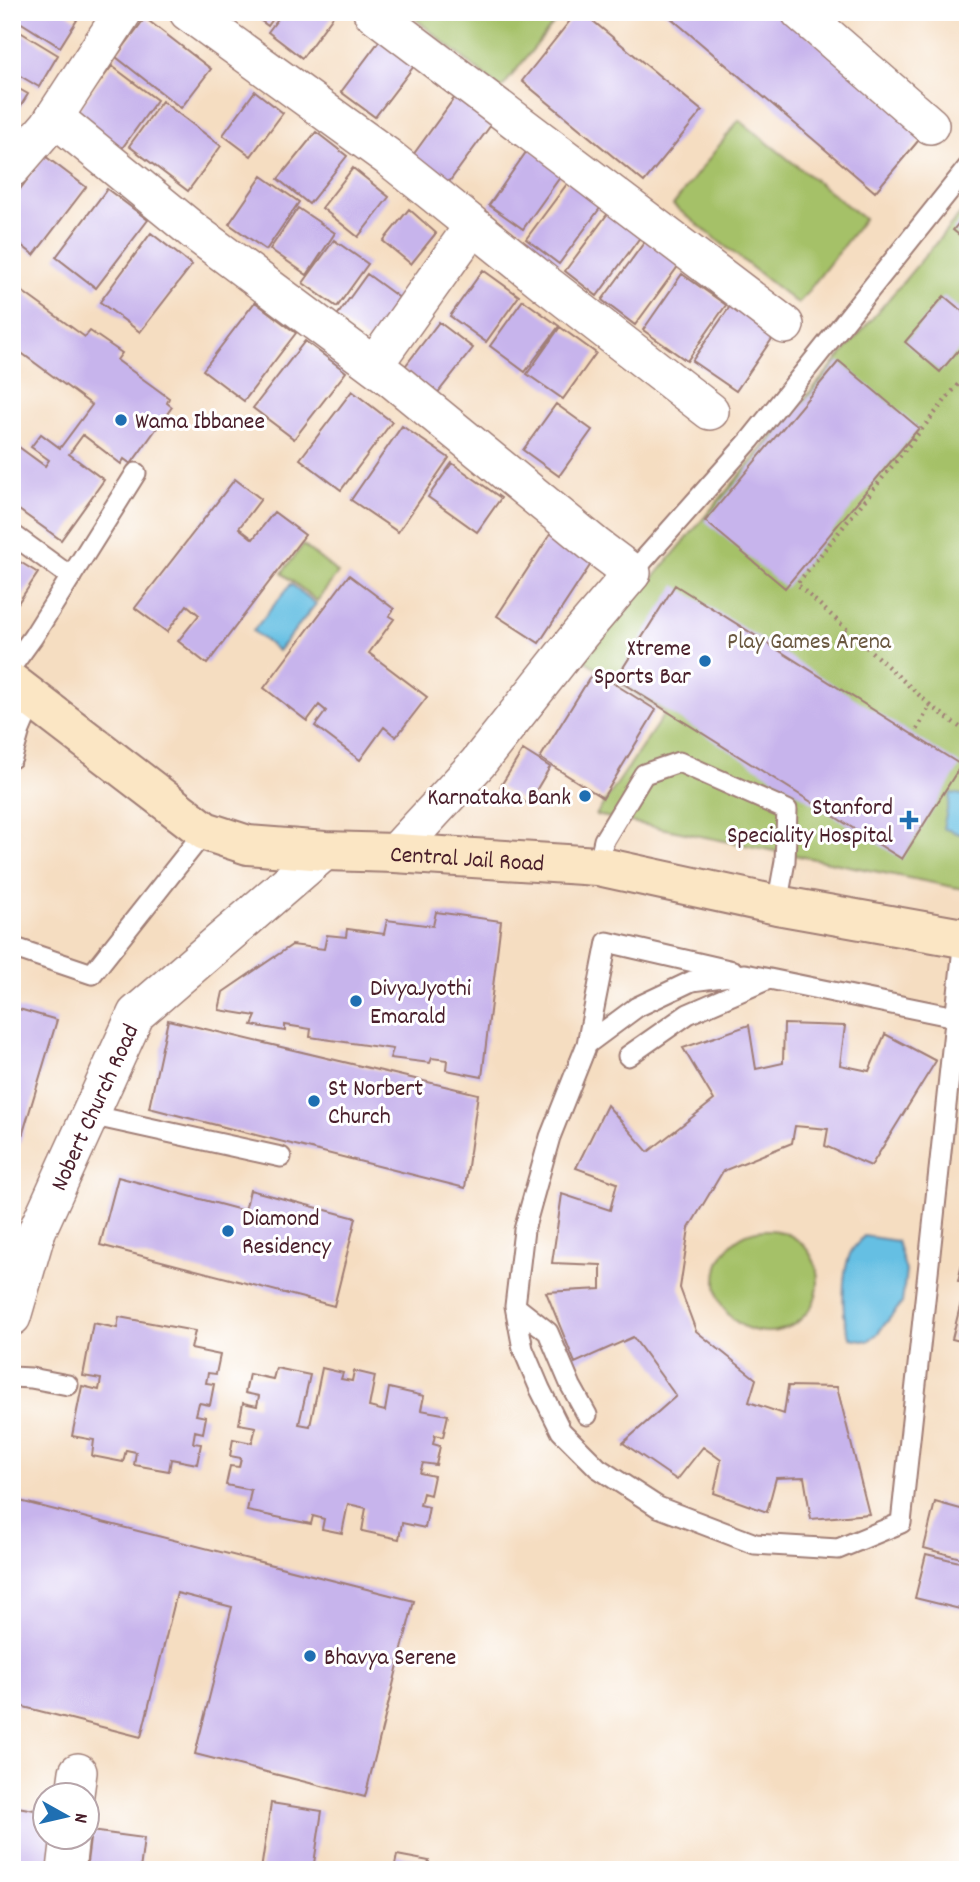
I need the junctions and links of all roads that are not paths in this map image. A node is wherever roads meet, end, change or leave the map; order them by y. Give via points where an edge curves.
1 (123, 12) edge
2 (188, 12) edge
3 (372, 12) edge
4 (800, 12) edge
5 (54, 117) junction
6 (930, 125) dead end
7 (12, 167) edge
8 (968, 167) edge
9 (473, 226) junction
10 (785, 325) dead end
11 (374, 365) junction
12 (710, 411) dead end
13 (136, 473) dead end
14 (12, 534) edge
15 (632, 573) junction
16 (71, 577) junction
17 (12, 666) edge
18 (23, 691) edge
19 (12, 758) edge
20 (205, 831) junction
21 (325, 851) junction
22 (395, 853) junction
23 (598, 866) junction
24 (777, 905) junction
25 (966, 939) edge
26 (12, 947) edge
27 (745, 974) junction
28 (769, 979) junction
29 (955, 1017) junction
30 (587, 1044) junction
31 (628, 1056) dead end
32 (90, 1115) junction
33 (281, 1157) dead end
34 (515, 1306) junction
35 (12, 1317) edge
36 (12, 1377) edge
37 (68, 1385) dead end
38 (587, 1415) dead end
39 (68, 1850) edge
40 (66, 1870) edge

1 - 5 street
2 - 9 street via 388,157
3 - 10 street
4 - 6 street
5 - 7 street
5 - 11 street via 196,233
8 - 15 lane via 750,440
9 - 11 street
9 - 12 street
11 - 15 street
13 - 16 lane
14 - 16 lane
15 - 22 street via 478,763
16 - 17 lane
18 - 19 lane
18 - 20 main road, Central Jail Road
20 - 21 main road, Central Jail Road via 248,845
20 - 26 lane via 92,974
21 - 22 main road, Central Jail Road
21 - 32 street, Nobert Church Road via 136,1014
22 - 23 main road, Central Jail Road
23 - 24 main road, Central Jail Road
23 - 24 lane via 604,840 644,774 679,762 787,810
24 - 25 main road, Central Jail Road
25 - 29 lane
27 - 28 lane
27 - 30 lane via 692,981 637,1007
27 - 30 lane via 607,942
28 - 29 lane
28 - 31 lane via 688,1014
29 - 34 lane via 901,1523 838,1549 755,1544 657,1507 598,1468 561,1431 523,1349
30 - 34 lane via 542,1164 524,1230
32 - 33 lane
32 - 35 street, Nobert Church Road via 37,1231
34 - 38 lane via 548,1332
36 - 37 lane
39 - 40 street

